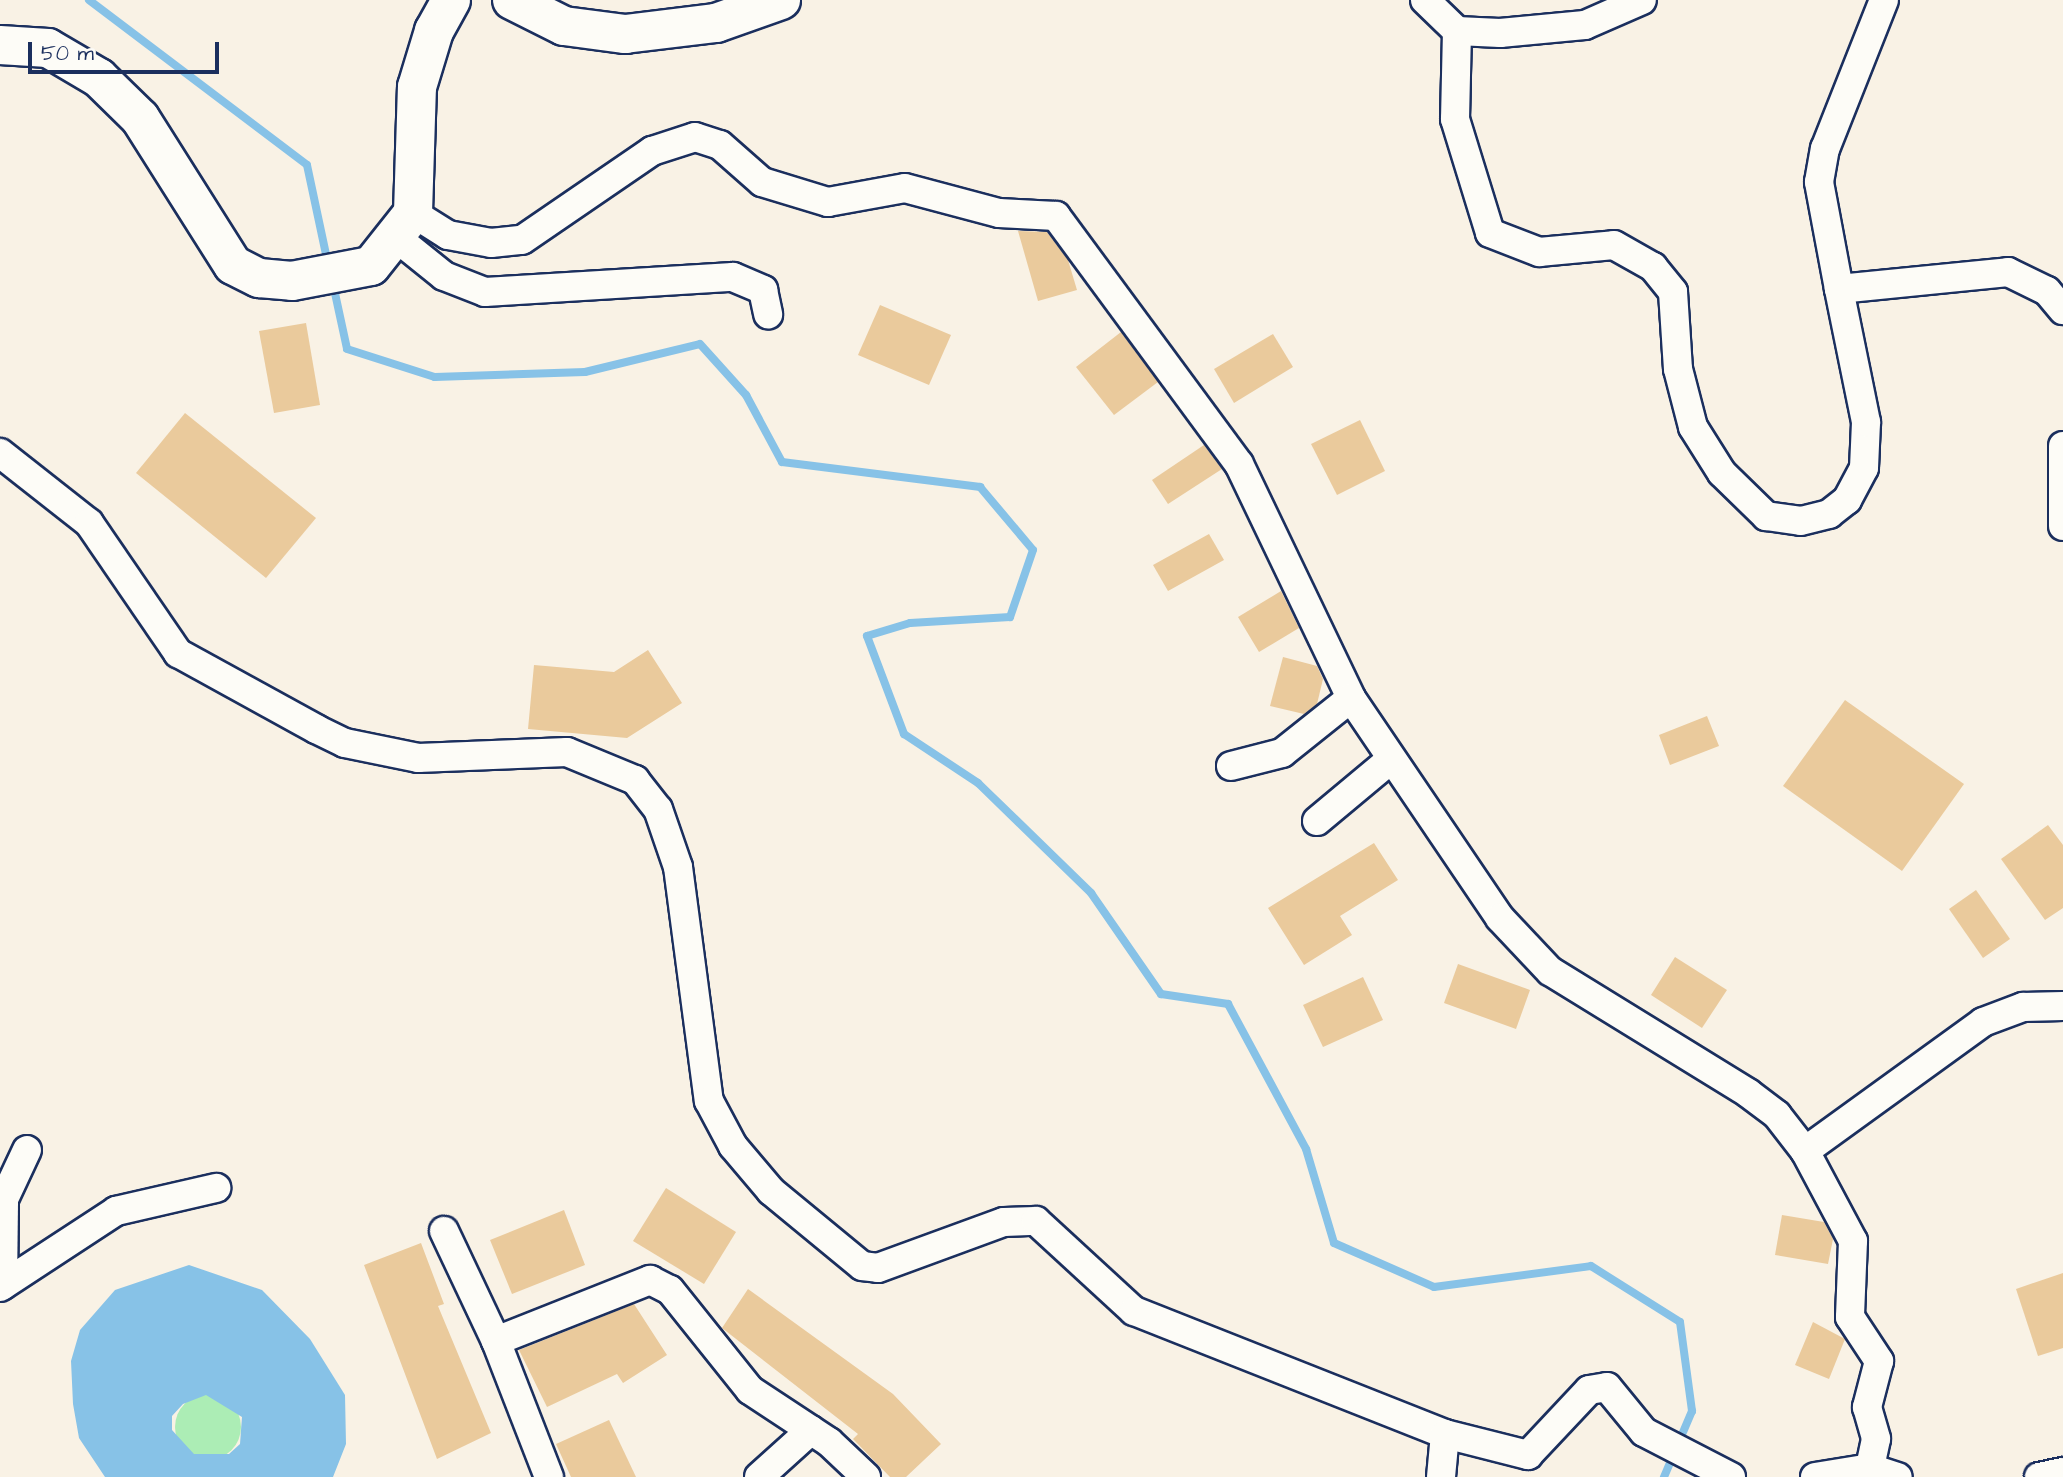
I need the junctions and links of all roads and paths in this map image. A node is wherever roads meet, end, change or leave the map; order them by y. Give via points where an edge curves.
1 (451, 0) edge
2 (512, 0) edge
3 (781, 0) edge
4 (1426, 0) edge
5 (1642, 0) edge
6 (1884, 0) edge
7 (1457, 31) junction
8 (0, 46) edge
9 (406, 226) junction
10 (1839, 289) junction
11 (2063, 310) edge
12 (768, 314) dead end
13 (2063, 446) edge
14 (0, 453) edge
15 (2063, 526) edge
16 (1352, 698) junction
17 (1389, 761) junction
18 (1231, 765) dead end
19 (1317, 821) dead end
20 (2063, 1006) edge
21 (27, 1150) dead end
22 (1805, 1151) junction
23 (216, 1188) dead end
24 (444, 1231) dead end
25 (1, 1286) edge
26 (496, 1341) junction
27 (811, 1430) junction
28 (1445, 1434) junction
29 (1870, 1468) junction
30 (2063, 1472) edge
31 (549, 1477) edge
32 (759, 1477) edge
33 (866, 1477) edge
34 (1441, 1477) edge
35 (1731, 1477) edge
36 (1815, 1477) edge
37 (1898, 1477) edge
38 (2039, 1477) edge

1 - 9 main road via 434,30 417,87
2 - 3 main road via 564,26 634,34 716,23
4 - 7 street
5 - 7 street via 1585,26
6 - 10 street via 1825,149 1819,182
7 - 10 street via 1455,119 1490,233 1539,252 1614,245 1653,267 1673,292 1678,369 1698,437 1747,502 1777,520 1835,511 1864,468 1866,422
8 - 9 main road via 48,48 99,78 140,117 233,265 259,278 292,281 357,271
9 - 12 street via 444,276 485,292 733,278 763,290
9 - 16 street via 491,243 522,240 652,151 695,137 720,145 756,180 828,202 905,188 991,211 1056,216 1239,464
10 - 11 street via 1997,271 2028,278
13 - 15 street
14 - 28 street via 89,523 178,653 316,729 345,743 418,758 567,752 603,761 635,780 658,809 678,867 709,1101 733,1146 771,1191 858,1263 878,1268 1004,1222 1036,1221 1134,1311
16 - 17 street
16 - 18 street via 1282,753
17 - 19 street
17 - 22 street via 1538,961 1748,1093 1777,1115
20 - 22 street via 2023,1007 1983,1022
21 - 25 street via 4,1199
22 - 29 street via 1853,1241 1850,1317 1879,1361 1867,1407 1875,1439
23 - 25 street via 116,1211
24 - 26 street
26 - 27 street via 641,1280 658,1281 750,1390
26 - 31 street
27 - 32 street
27 - 33 street
28 - 34 street
28 - 35 street via 1528,1455 1589,1391 1601,1386 1611,1388 1644,1432
29 - 36 street
29 - 37 street
30 - 38 street

